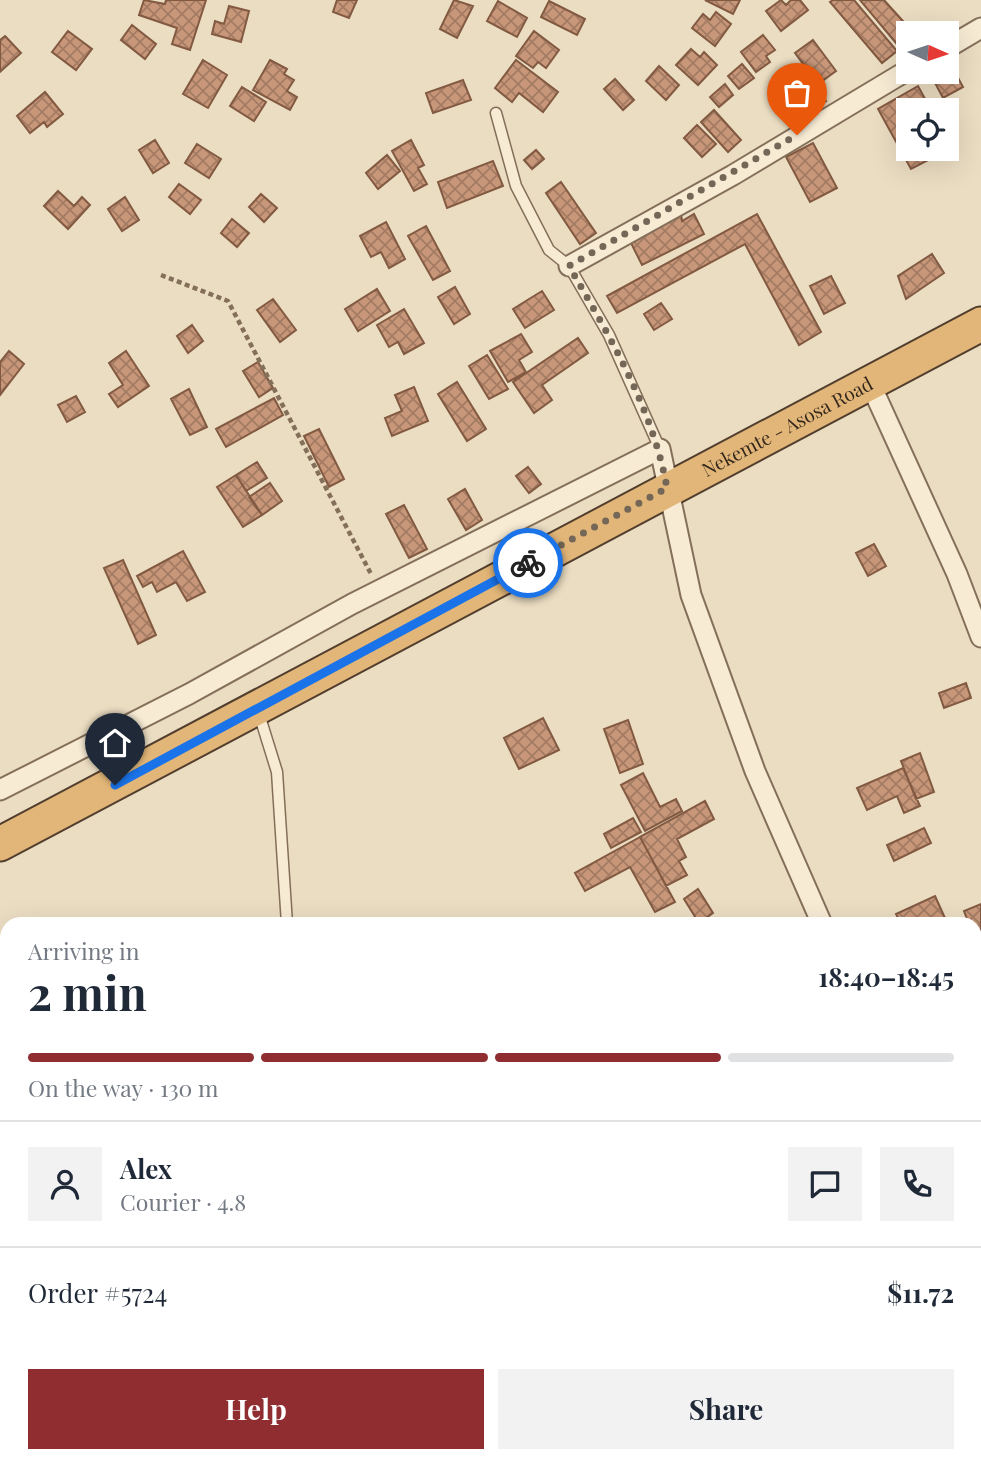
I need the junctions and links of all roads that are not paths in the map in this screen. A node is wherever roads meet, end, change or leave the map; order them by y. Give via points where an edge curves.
1 (981, 28) edge
2 (959, 41) edge
3 (896, 77) edge
4 (496, 113) dead end
5 (569, 266) junction
6 (981, 324) edge
7 (870, 381) junction
8 (660, 449) junction
9 (667, 488) junction
10 (981, 638) edge
11 (257, 708) junction
12 (0, 790) edge
13 (0, 844) edge
14 (287, 917) edge
15 (819, 917) edge

1 - 2 street
3 - 5 street
4 - 5 lane via 516,186 550,250
5 - 8 lane via 609,335
6 - 7 highway, Nekemte - Asosa Road
7 - 9 highway, Nekemte - Asosa Road
7 - 10 street
8 - 9 street
8 - 12 street
9 - 11 highway, Nekemte - Asosa Road
9 - 15 street via 691,596 755,771
11 - 13 highway, Nekemte - Asosa Road
11 - 14 lane via 277,772

